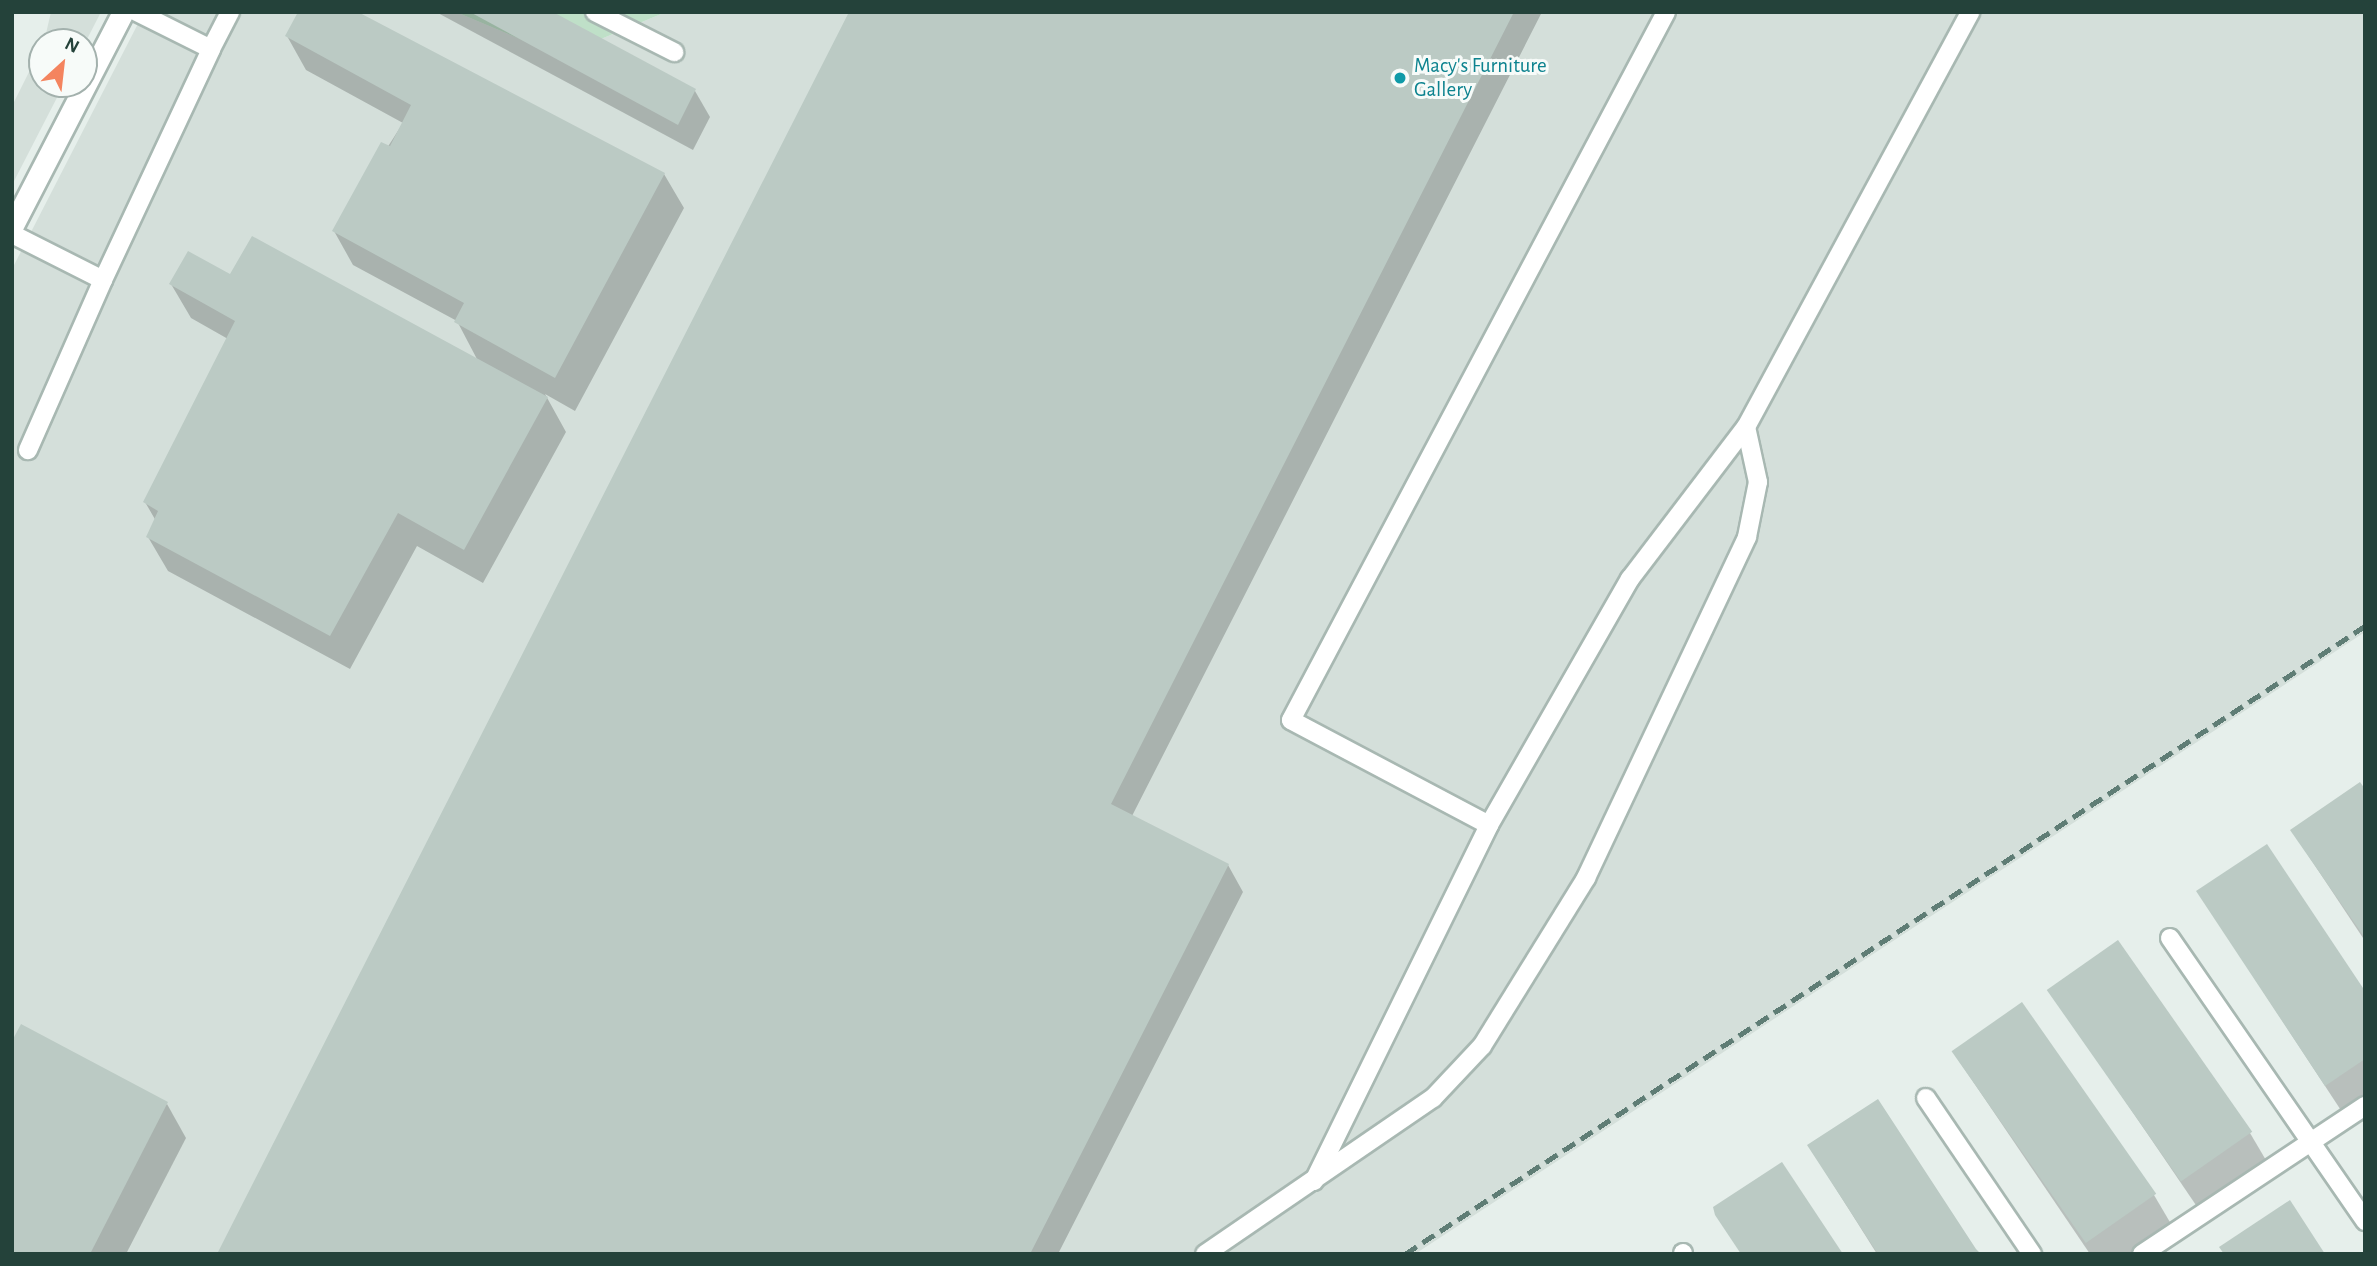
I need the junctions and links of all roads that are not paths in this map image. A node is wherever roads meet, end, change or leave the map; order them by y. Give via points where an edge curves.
1 (123, 12) edge
2 (137, 12) edge
3 (230, 12) edge
4 (595, 12) edge
5 (1667, 12) edge
6 (1970, 12) edge
7 (211, 49) junction
8 (674, 52) dead end
9 (12, 227) edge
10 (12, 234) edge
11 (103, 280) junction
12 (1746, 427) junction
13 (28, 450) dead end
14 (1489, 825) junction
15 (2170, 938) dead end
16 (1926, 1098) dead end
17 (2365, 1106) edge
18 (2312, 1141) junction
19 (1314, 1181) junction
20 (2365, 1221) edge
21 (1205, 1254) edge
22 (2032, 1254) edge
23 (2142, 1254) edge

1 - 9 street
2 - 7 lane
3 - 7 lane
4 - 8 lane
5 - 14 lane via 1291,720
6 - 12 lane
7 - 11 lane
10 - 11 lane
11 - 13 lane
12 - 14 lane via 1630,579
12 - 19 lane via 1758,482 1747,537 1586,878 1482,1046 1433,1098
14 - 19 lane
15 - 18 lane via 2285,1110
16 - 22 lane
17 - 18 lane
18 - 20 lane
18 - 23 lane
19 - 21 lane

